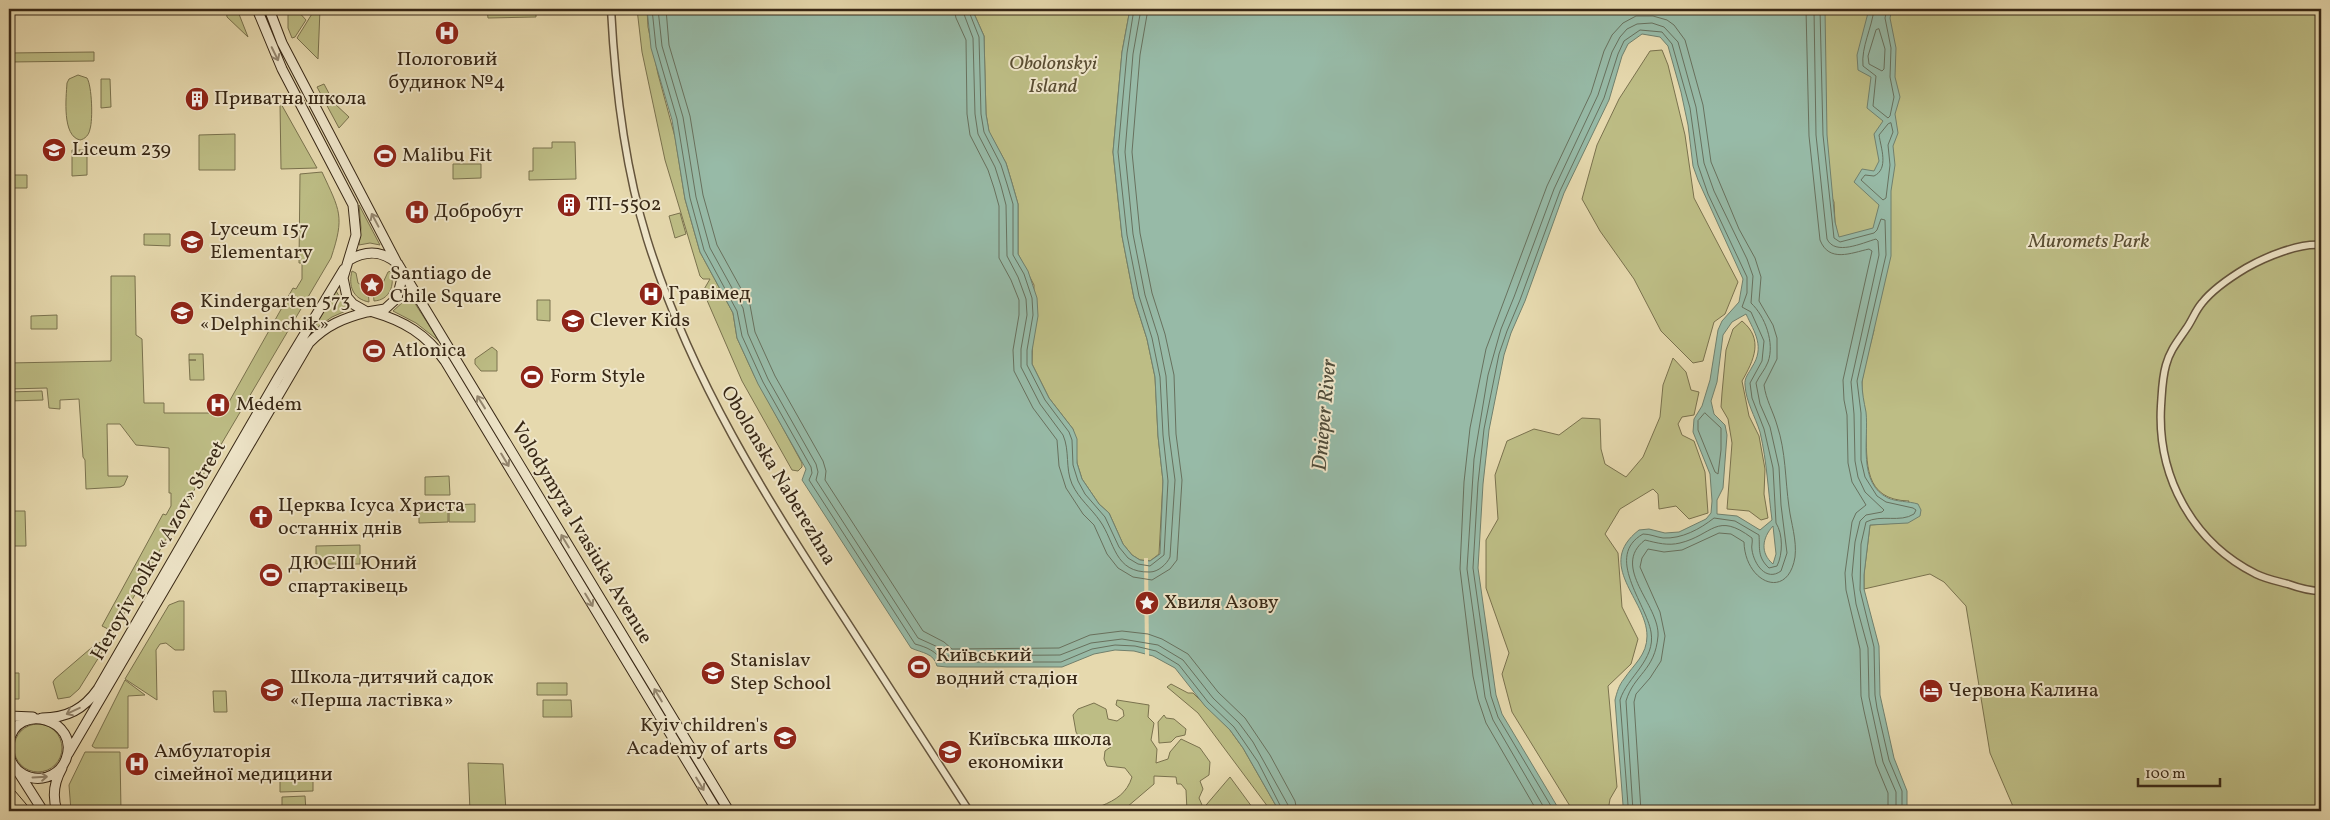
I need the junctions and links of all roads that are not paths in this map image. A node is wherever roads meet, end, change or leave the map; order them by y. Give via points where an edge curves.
1 (257, 9) edge
2 (269, 9) edge
3 (611, 9) edge
4 (2321, 245) edge
5 (398, 264) junction
6 (346, 265) junction
7 (403, 274) junction
8 (370, 312) junction
9 (2321, 591) edge
10 (9, 716) edge
11 (40, 718) junction
12 (9, 742) edge
13 (68, 754) junction
14 (9, 756) edge
15 (64, 764) junction
16 (14, 766) junction
17 (43, 811) edge
18 (57, 811) edge
19 (717, 811) edge
20 (729, 811) edge
21 (969, 811) edge

1 -> 6 main road via 282,69 353,204 356,235
5 -> 2 main road via 282,43
3 - 21 street, Obolonska Naberezhna via 619,100 643,222 666,292 696,366 768,500
4 - 9 street via 2265,258 2240,272 2202,302 2166,364 2160,423 2161,445 2172,482 2188,515 2209,540 2257,574
5 - 6 main road via 390,256 369,252 359,254
5 - 7 main road
6 - 8 main road via 343,288 347,296 353,304
6 -> 11 main road, Heroyiv polku «Azov» Street via 98,689 73,712 56,718
7 - 8 main road via 398,298 385,309
20 -> 7 main road, Volodymyra Ivasiuka Avenue
8 - 13 main road, Heroyiv polku «Azov» Street via 338,321 321,330 309,343
8 -> 19 main road, Volodymyra Ivasiuka Avenue via 408,325 424,336 445,361
10 - 11 main road, Heroyiv polku «Azov» Street
11 - 12 main road via 20,723
11 - 13 main road via 51,721 65,734
13 - 15 main road, Heroyiv polku «Azov» Street
14 - 16 main road
16 -> 15 main road via 30,777 40,778 49,776
15 - 18 main road, Heroyiv polku «Azov» Street via 55,785
16 - 17 main road

